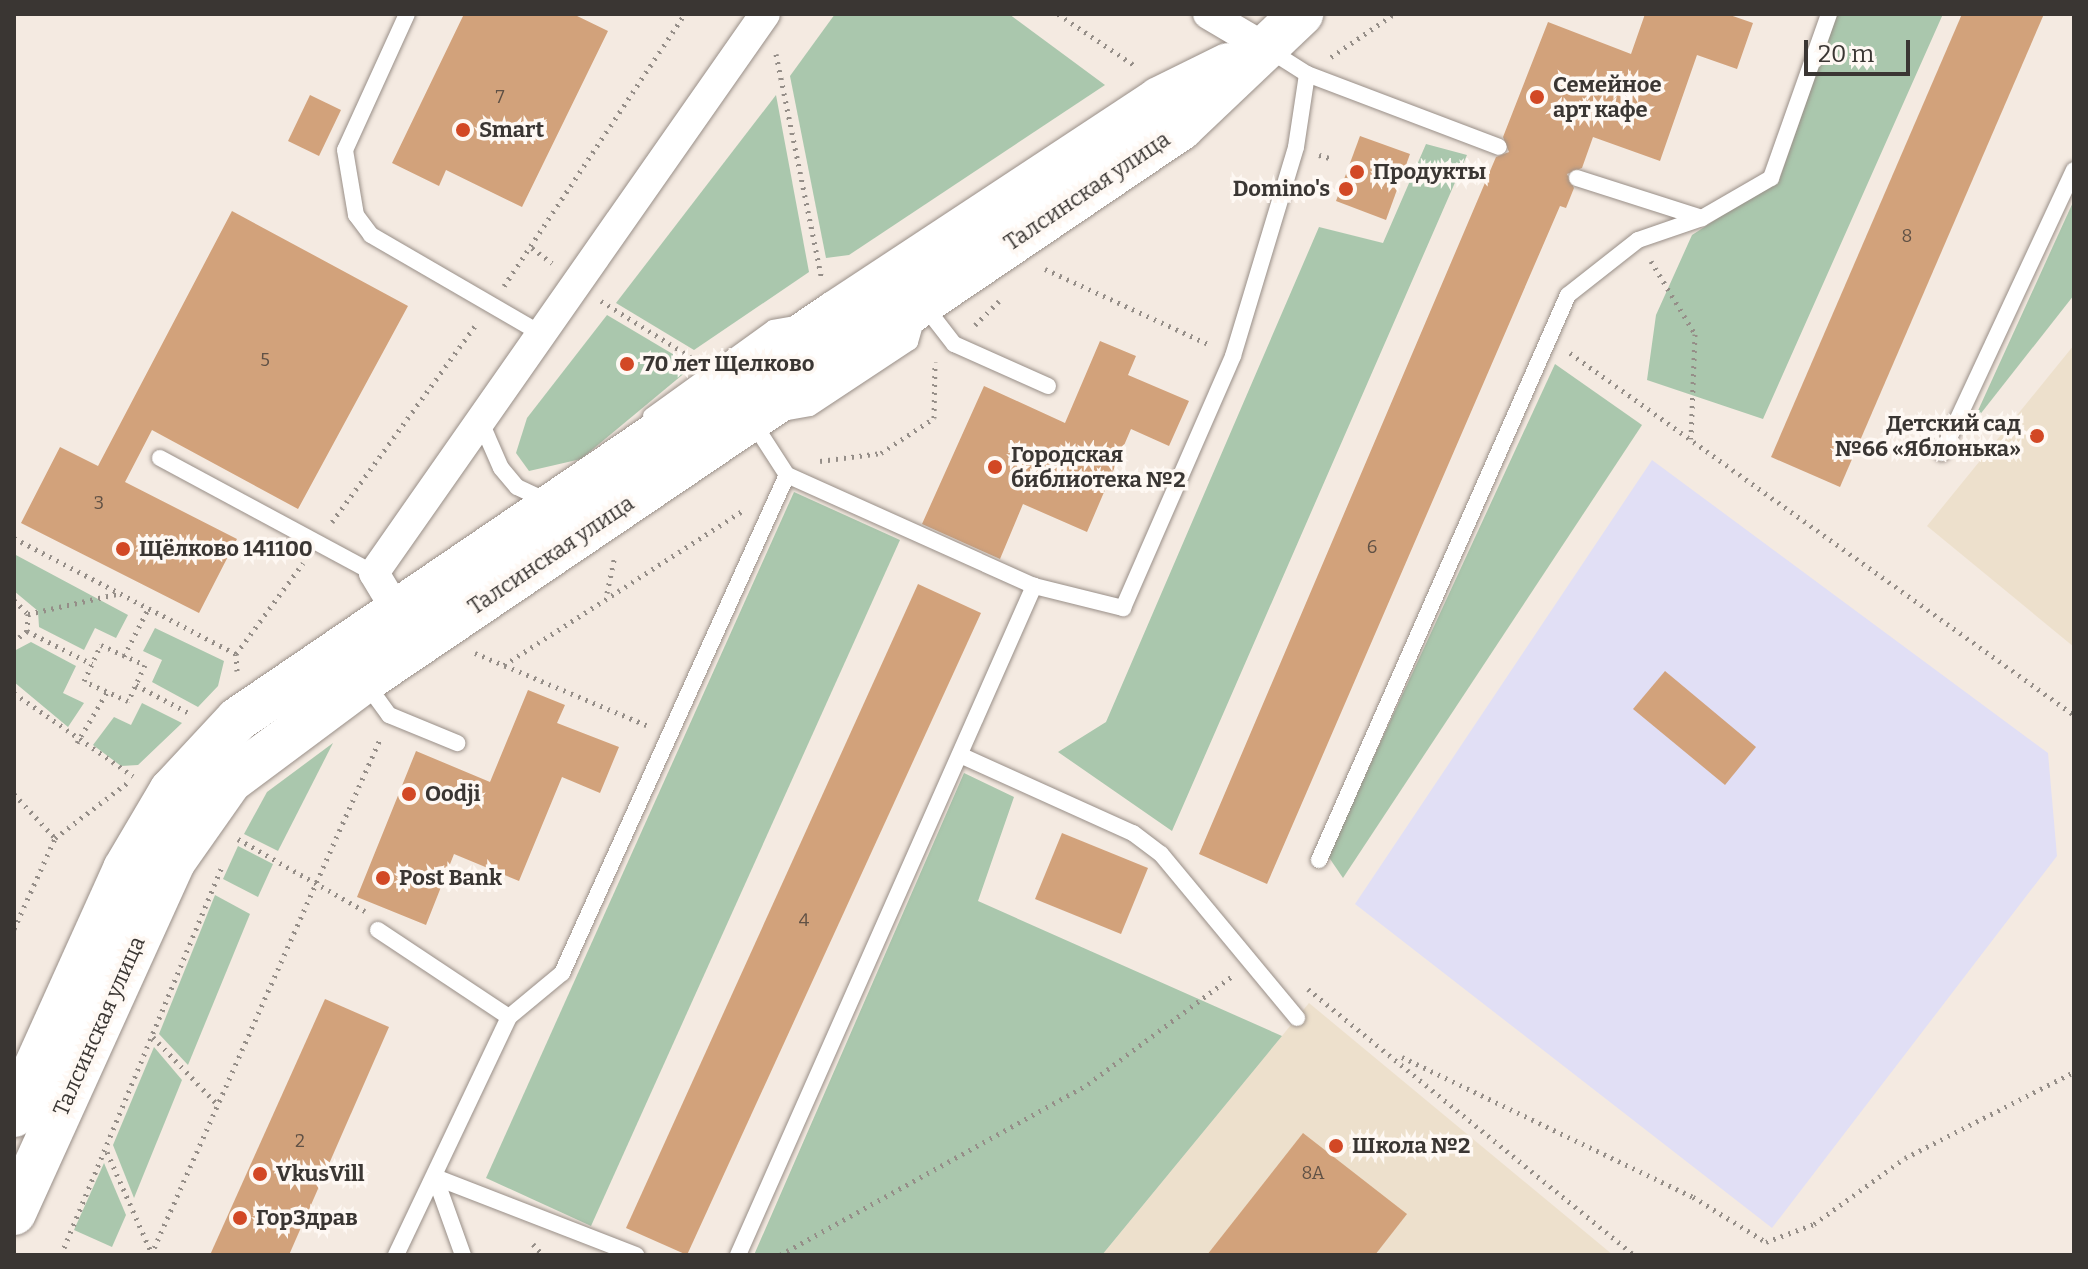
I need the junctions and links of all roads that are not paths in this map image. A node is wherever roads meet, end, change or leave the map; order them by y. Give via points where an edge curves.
1 (407, 14) edge
2 (765, 14) edge
3 (1208, 14) edge
4 (1829, 14) edge
5 (1292, 24) edge
6 (1307, 74) junction
7 (1499, 147) dead end
8 (2074, 170) edge
9 (1577, 178) dead end
10 (1702, 218) junction
11 (922, 303) junction
12 (540, 333) junction
13 (1048, 386) dead end
14 (751, 419) junction
15 (480, 420) junction
16 (1942, 453) dead end
17 (160, 458) dead end
18 (787, 475) junction
19 (563, 502) junction
20 (374, 573) junction
21 (1034, 586) junction
22 (407, 628) junction
23 (377, 698) junction
24 (457, 743) dead end
25 (960, 755) junction
26 (1319, 860) dead end
27 (378, 930) road end
28 (509, 1017) junction
29 (1297, 1018) dead end
30 (14, 1115) edge
31 (435, 1177) junction
32 (15, 1213) edge
33 (396, 1255) edge
34 (463, 1255) edge
35 (636, 1255) edge
36 (738, 1255) edge

1 - 12 lane via 358,107 345,150 347,191 371,235
2 - 12 street
3 - 5 street
4 - 10 lane via 1771,178
5 - 6 lane
5 - 11 main road, Талсинская улица via 1181,128
5 - 19 main road, Талсинская улица via 826,302
6 - 7 lane
6 - 21 lane via 1296,147 1233,356 1123,608
8 - 16 lane
9 - 10 lane
10 - 26 lane via 1638,240 1568,295
11 - 13 lane via 954,344
11 - 14 main road, Талсинская улица
12 - 15 street
14 - 18 lane
14 - 22 main road, Талсинская улица
15 - 19 lane via 517,487
15 - 20 street
17 - 20 lane
18 - 21 lane
18 - 28 lane via 562,973
19 - 22 main road, Талсинская улица
20 - 22 street
21 - 25 lane
22 - 23 main road, Талсинская улица
22 - 30 main road, Талсинская улица via 238,719 171,791 125,869
23 - 24 lane
23 - 32 main road, Талсинская улица via 260,754 202,814
25 - 29 lane via 1133,833 1161,854
25 - 36 lane
27 - 28 lane
28 - 31 lane
31 - 33 lane
31 - 34 lane
31 - 35 lane

